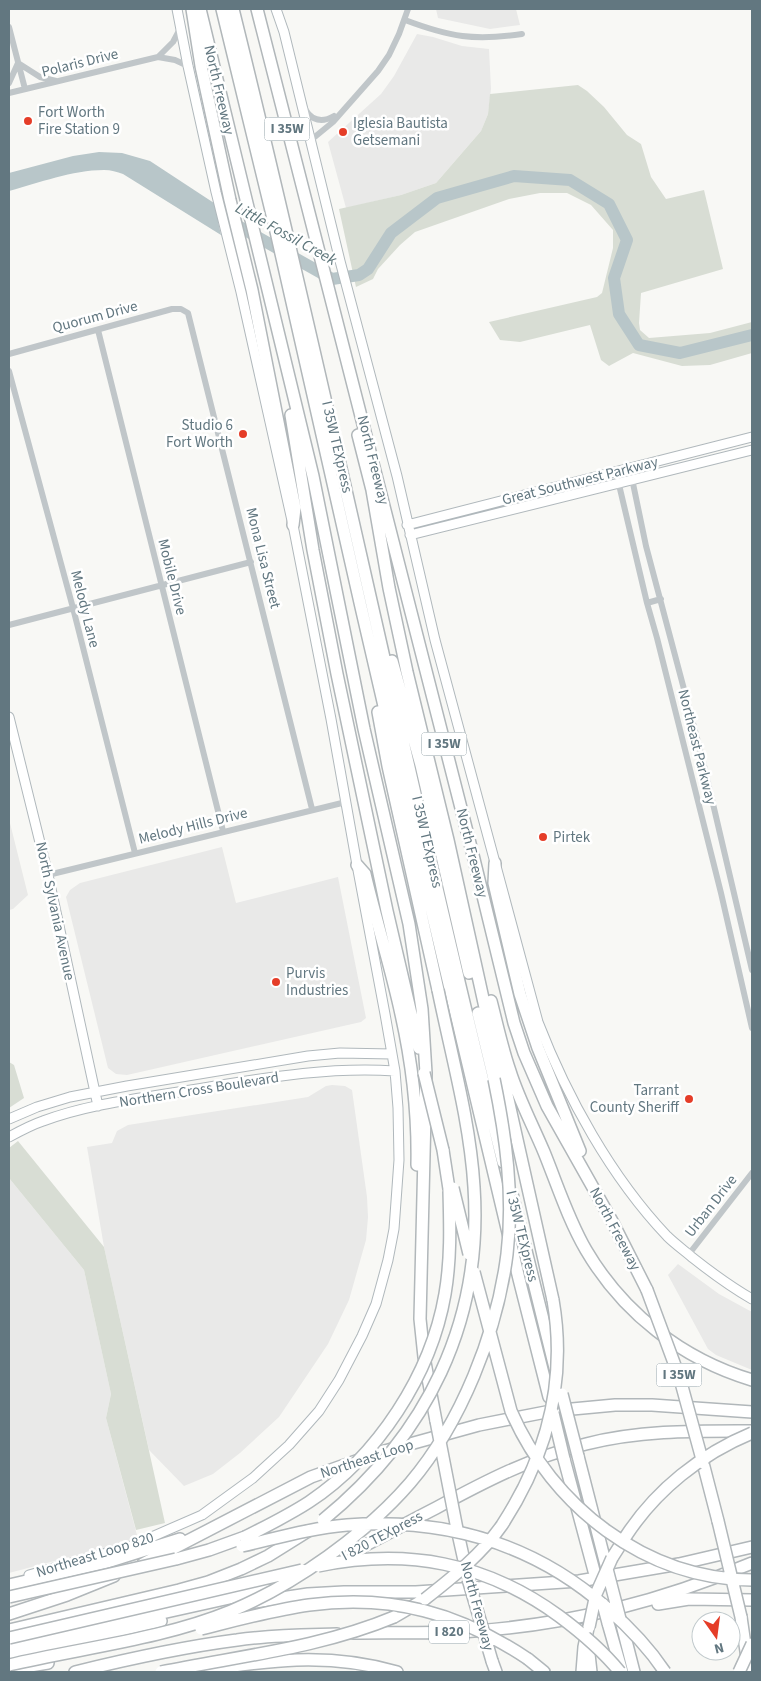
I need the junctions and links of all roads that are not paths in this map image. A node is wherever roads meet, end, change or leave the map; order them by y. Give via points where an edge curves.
1 (177, 9) edge
2 (192, 9) edge
3 (200, 9) edge
4 (222, 9) edge
5 (233, 9) edge
6 (257, 9) edge
7 (276, 9) edge
8 (408, 9) edge
9 (405, 20) junction
10 (9, 27) edge
11 (181, 27) junction
12 (522, 34) dead end
13 (158, 57) junction
14 (18, 63) junction
15 (188, 66) junction
16 (57, 81) junction
17 (9, 82) edge
18 (25, 89) junction
19 (9, 93) edge
20 (301, 103) junction
21 (339, 114) junction
22 (310, 140) junction
23 (334, 307) junction
24 (188, 313) joint
25 (98, 330) junction
26 (9, 354) edge
27 (9, 371) edge
28 (289, 378) junction
29 (752, 437) edge
30 (752, 450) edge
31 (630, 469) junction
32 (616, 472) junction
33 (632, 479) junction
34 (618, 482) junction
35 (353, 518) junction
36 (293, 525) junction
37 (407, 525) junction
38 (410, 535) junction
39 (251, 562) junction
40 (161, 584) junction
41 (660, 599) junction
42 (647, 603) junction
43 (73, 608) junction
44 (9, 625) edge
45 (372, 656) junction
46 (9, 717) edge
47 (346, 802) junction
48 (312, 809) junction
49 (718, 828) junction
50 (705, 830) junction
51 (223, 831) junction
52 (135, 853) junction
53 (495, 863) junction
54 (357, 865) junction
55 (48, 876) junction
56 (464, 910) junction
57 (750, 954) junction
58 (736, 958) junction
59 (752, 970) edge
60 (752, 1028) edge
61 (392, 1054) junction
62 (229, 1069) junction
63 (395, 1071) junction
64 (230, 1084) junction
65 (95, 1092) junction
66 (98, 1106) junction
67 (9, 1120) edge
68 (9, 1137) edge
69 (443, 1150) junction
70 (399, 1160) joint
71 (582, 1167) junction
72 (752, 1173) edge
73 (424, 1190) junction
74 (689, 1254) junction
75 (752, 1299) edge
76 (752, 1380) edge
77 (752, 1412) edge
78 (752, 1432) edge
79 (207, 1530) junction
80 (752, 1547) edge
81 (176, 1560) junction
82 (752, 1563) edge
83 (9, 1580) edge
84 (752, 1580) edge
85 (9, 1585) edge
86 (9, 1597) edge
87 (752, 1600) edge
88 (624, 1607) junction
89 (9, 1614) edge
90 (589, 1627) junction
91 (9, 1630) edge
92 (9, 1638) edge
93 (752, 1644) edge
94 (204, 1646) junction
95 (9, 1647) edge
96 (9, 1656) edge
97 (9, 1665) edge
98 (9, 1670) edge
99 (75, 1672) edge
100 (107, 1672) edge
101 (160, 1672) edge
102 (192, 1672) edge
103 (397, 1672) edge
104 (496, 1672) edge
105 (544, 1672) edge
106 (582, 1672) edge
107 (590, 1672) edge
108 (621, 1672) edge
109 (634, 1672) edge
110 (665, 1672) edge
111 (739, 1672) edge
112 (749, 1672) edge

1 - 11 main road, North Freeway
2 - 36 highway via 201,66 252,290 295,508
3 - 28 highway, North Freeway
4 - 45 highway, I 35W TEXpress
5 - 35 highway, I 35W TEXpress
6 - 23 highway, North Freeway / I 35W
7 - 20 main road, North Freeway
8 - 9 street
9 - 12 street via 458,37
9 - 21 street via 378,71
10 - 14 street
11 - 13 street via 173,42
11 - 15 main road, North Freeway
13 - 15 street, Polaris Drive
13 - 16 street, Polaris Drive
14 - 16 street via 40,77
14 - 17 street
14 - 18 street
15 - 36 main road, North Freeway
16 - 18 street, Polaris Drive
18 - 19 street, Polaris Drive
20 - 21 street via 315,120 328,120
20 - 22 main road, North Freeway
21 - 22 street
22 - 37 main road, North Freeway
23 - 56 highway via 331,321 372,490 407,672
23 - 71 highway, North Freeway / I 35W via 514,1023 547,1106
24 - 25 street, Quorum Drive via 172,309
24 - 39 street, Mona Lisa Street
25 - 26 street, Quorum Drive
25 - 40 street, Mobile Drive
27 - 43 street, Melody Lane
28 - 69 highway, bridge via 287,394 337,674 387,911
28 - 73 highway, North Freeway via 411,933 422,1008 426,1074
29 - 31 main road, Great Southwest Parkway
30 - 33 main road, Great Southwest Parkway
31 - 32 main road, Great Southwest Parkway
31 - 33 street, Northeast Parkway
32 - 34 street, Northeast Parkway
32 - 37 main road, Great Southwest Parkway
33 - 34 main road, Great Southwest Parkway
33 - 41 street, Northeast Parkway
34 - 38 main road, Great Southwest Parkway
34 - 42 street, Northeast Parkway
35 - 97 highway, bridge via 360,526 392,661 421,764 494,1079 506,1145 509,1184 507,1253 488,1341 465,1395 409,1484 331,1554 287,1583 215,1617 173,1630
35 - 109 highway, I 35W TEXpress, bridge via 489,1104
36 - 47 main road, North Freeway
37 - 38 main road, North Freeway
38 - 53 main road, North Freeway
39 - 40 street
39 - 48 street, Mona Lisa Street
40 - 43 street
40 - 51 street, Mobile Drive
41 - 42 street
41 - 49 street, Northeast Parkway
42 - 50 street, Northeast Parkway
43 - 44 street
43 - 52 street, Melody Lane
45 - 91 highway, bridge via 372,676 388,766 438,990 469,1143 474,1187 471,1280 448,1358 419,1413 384,1462 360,1488 310,1530 268,1556 194,1586
45 - 108 highway, I 35W TEXpress, bridge via 519,1279
46 - 55 main road, North Sylvania Avenue
47 - 48 street, Melody Hills Drive
47 - 54 main road, North Freeway
48 - 51 street, Melody Hills Drive
49 - 50 street
49 - 57 street, Northeast Parkway
50 - 58 street, Northeast Parkway
51 - 52 street, Melody Hills Drive
52 - 55 street, Melody Hills Drive
53 - 71 highway via 494,883 520,994 580,1152
53 - 74 main road, North Freeway via 538,1022 563,1080 588,1127 632,1194 669,1237
54 - 61 main road, North Freeway
54 - 73 highway via 365,874 401,1015 414,1098 416,1171
55 - 65 main road, North Sylvania Avenue
56 - 76 highway via 471,925 510,1073 585,1249 621,1299 645,1322 693,1356
56 - 101 highway, bridge via 557,1326 556,1388 540,1451 501,1526 456,1575 425,1599 365,1629 308,1644
57 - 58 street
57 - 59 street, Northeast Parkway
58 - 60 street, Northeast Parkway
61 - 62 main road, Northern Cross Boulevard via 340,1053
61 - 63 main road, North Freeway
62 - 64 main road
62 - 65 main road, Northern Cross Boulevard
63 - 64 main road, Northern Cross Boulevard via 318,1072
63 - 70 main road, North Freeway
64 - 66 main road, Northern Cross Boulevard
65 - 66 main road, North Sylvania Avenue
65 - 67 main road, Northern Cross Boulevard via 37,1107
66 - 68 main road, Northern Cross Boulevard via 42,1121
69 - 81 highway, bridge via 449,1189 451,1244 445,1294 425,1360 397,1410 363,1455 310,1501 245,1537
69 - 84 highway, bridge via 505,1394 519,1430 547,1474 596,1524 654,1558 710,1576
70 - 83 main road, Northeast Loop 820 via 394,1229 376,1304 339,1380 319,1411 289,1445 253,1478 202,1515 131,1546
71 - 112 highway, North Freeway / I 35W, bridge via 647,1290 680,1379 741,1617
72 - 74 street, Urban Drive
73 - 104 highway, North Freeway, bridge via 420,1319 424,1357 468,1579
74 - 75 main road, North Freeway
77 - 79 highway, Northeast Loop via 628,1404 571,1408 497,1421 381,1452 311,1477
78 - 90 highway, bridge via 697,1463 663,1491 641,1515 604,1574
78 - 95 highway, I 820 TEXpress via 667,1431 585,1444 518,1466 321,1568 271,1586
79 - 85 highway via 104,1563
79 - 89 highway, Northeast Loop via 96,1584
80 - 96 highway via 579,1581 272,1599 194,1613
81 - 86 highway, bridge
81 - 110 highway, bridge via 345,1525 398,1524 441,1528 501,1544 535,1558 575,1582 640,1640
82 - 88 highway, I 820 via 668,1595
87 - 88 highway via 689,1599
88 - 94 highway, I 820 via 550,1622 473,1631 272,1636
90 - 106 highway
90 - 107 highway, bridge
92 - 108 highway, bridge via 336,1562 390,1558 444,1564 479,1573 521,1590 594,1643
93 - 111 highway, bridge
94 - 99 highway, I 820
94 - 100 highway via 195,1652
98 - 105 highway, bridge via 288,1608 357,1602 397,1605 476,1628
102 - 103 highway via 310,1659 344,1661

